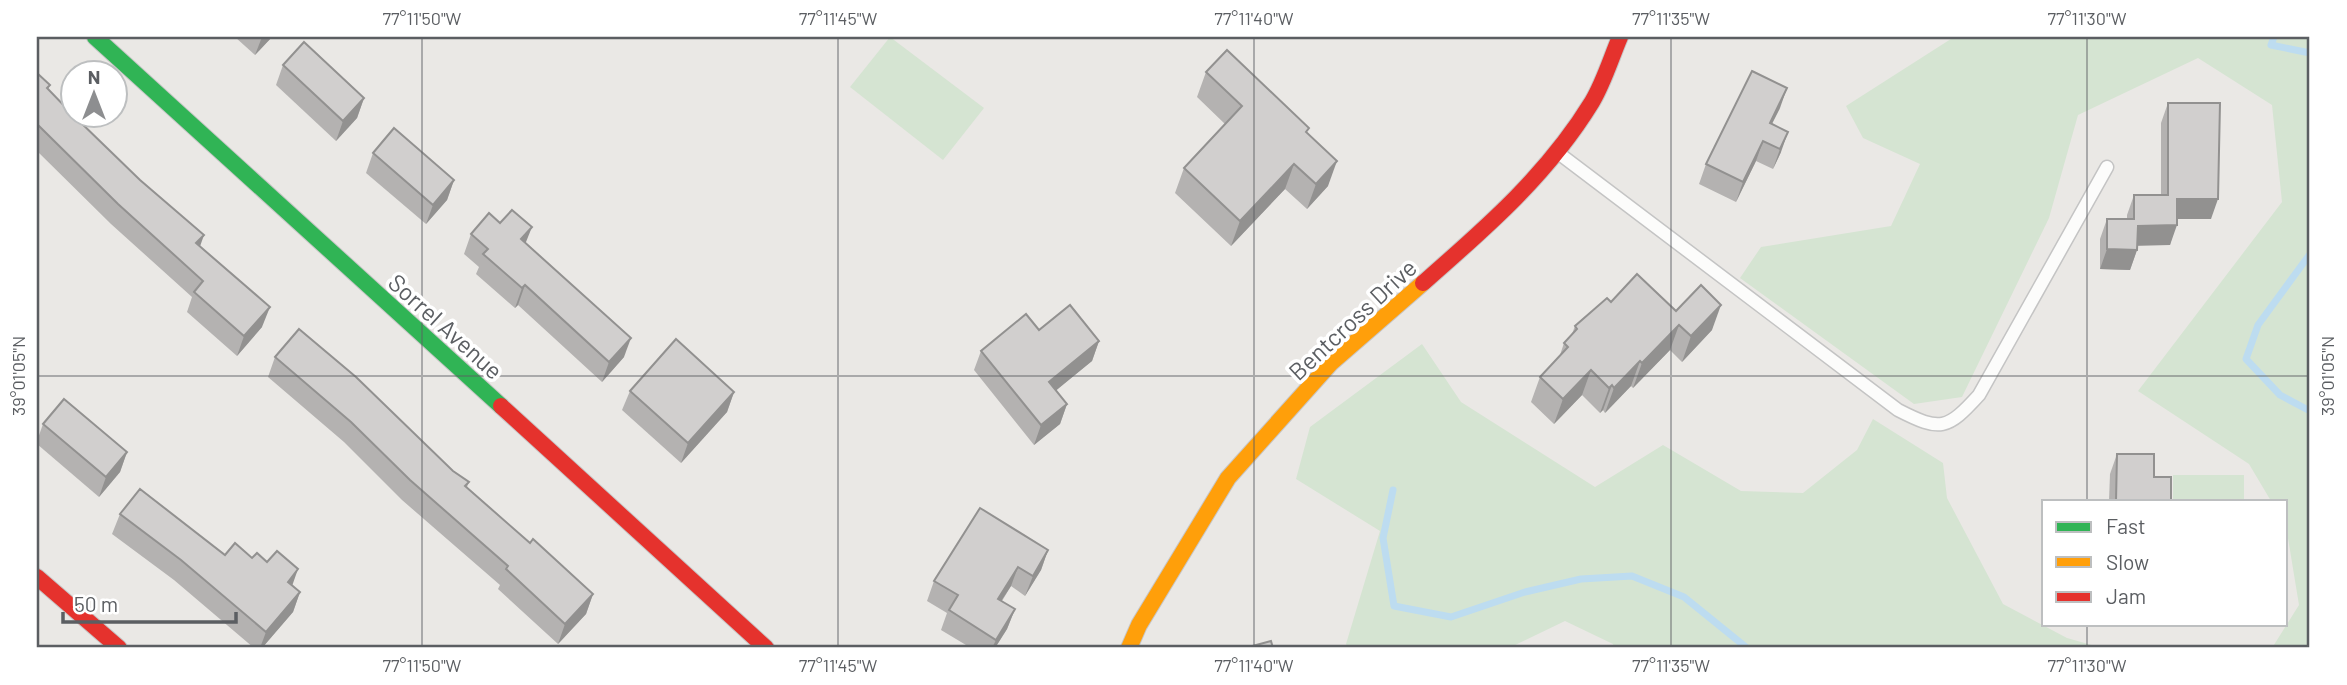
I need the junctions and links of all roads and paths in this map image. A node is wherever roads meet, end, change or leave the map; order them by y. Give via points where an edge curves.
1 (95, 37) edge
2 (1620, 37) edge
3 (1558, 153) junction
4 (2107, 167) dead end
5 (37, 577) edge
6 (119, 648) edge
7 (766, 648) edge
8 (1129, 648) edge

1 - 7 street, Sorrel Avenue
2 - 3 street, Bentcross Drive via 1594,99
3 - 4 lane via 1898,410 1922,423 1942,425 1957,420 1979,395
3 - 8 street, Bentcross Drive via 1500,216 1331,363 1228,478
5 - 6 street

